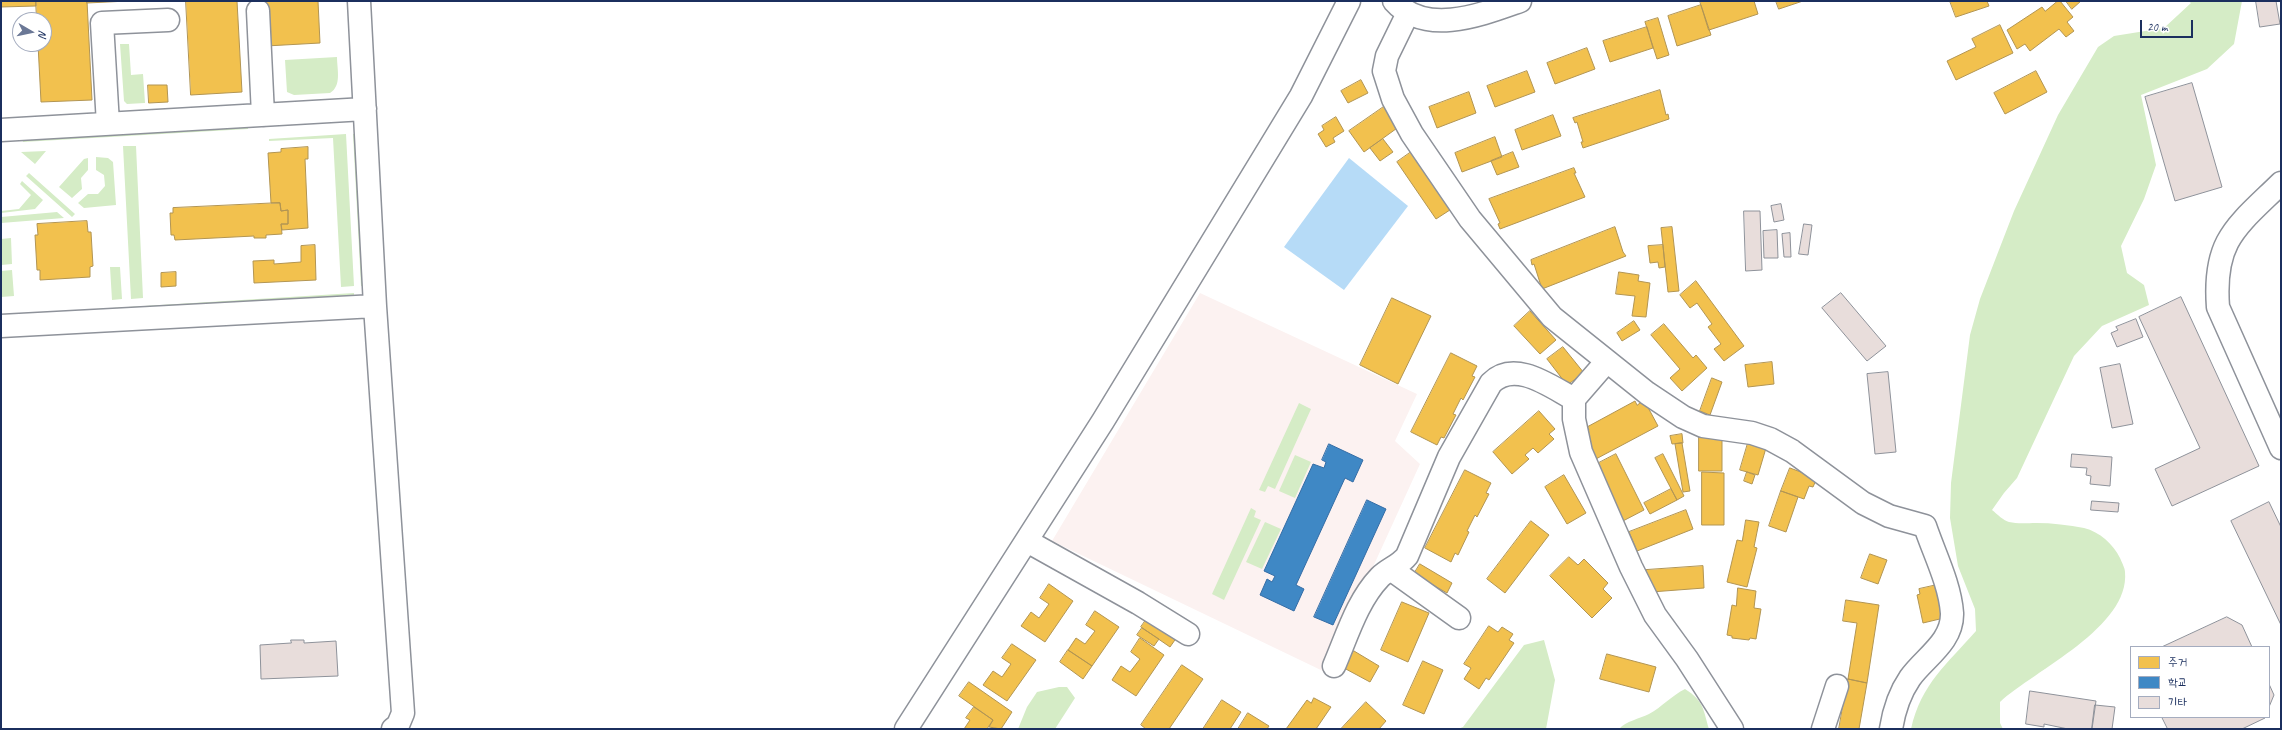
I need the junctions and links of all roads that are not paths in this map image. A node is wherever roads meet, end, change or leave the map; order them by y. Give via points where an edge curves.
1 (359, 1) edge
2 (1349, 1) edge
3 (1520, 1) edge
4 (1401, 7) edge
5 (258, 10) dead end
6 (168, 20) dead end
7 (365, 109) junction
8 (263, 115) junction
9 (108, 124) junction
10 (1, 130) edge
11 (2281, 183) edge
12 (375, 306) junction
13 (1, 326) edge
14 (1607, 360) junction
15 (1574, 399) junction
16 (2281, 448) edge
17 (1027, 540) junction
18 (1392, 570) junction
19 (1459, 618) dead end
20 (1188, 634) dead end
21 (1334, 666) dead end
22 (1837, 686) dead end
23 (393, 729) edge
24 (906, 729) edge
25 (1732, 729) edge
26 (1823, 729) edge
27 (1891, 729) edge

1 - 7 street
2 - 17 street via 1301,96 1103,421
3 - 4 street via 1469,18 1450,20
4 - 14 street via 1384,71 1393,99 1412,134 1470,219 1540,305
5 - 8 street
6 - 9 street via 102,23
7 - 8 street
7 - 12 street
8 - 9 street
9 - 10 street
11 - 16 street via 2234,229 2220,256 2217,287 2218,307
12 - 13 street
12 - 23 street via 403,713 398,725
14 - 15 street
14 - 27 street via 1683,417 1703,426 1770,439 1792,451 1863,503 1889,516 1925,526 1946,588 1952,613 1950,629 1897,700
15 - 18 street via 1522,374 1507,374 1496,378 1449,457 1407,556
15 - 25 street via 1574,419 1581,452 1631,567 1655,615
17 - 20 street
17 - 24 street
18 - 19 street
18 - 21 street via 1380,576 1360,606
22 - 26 street

